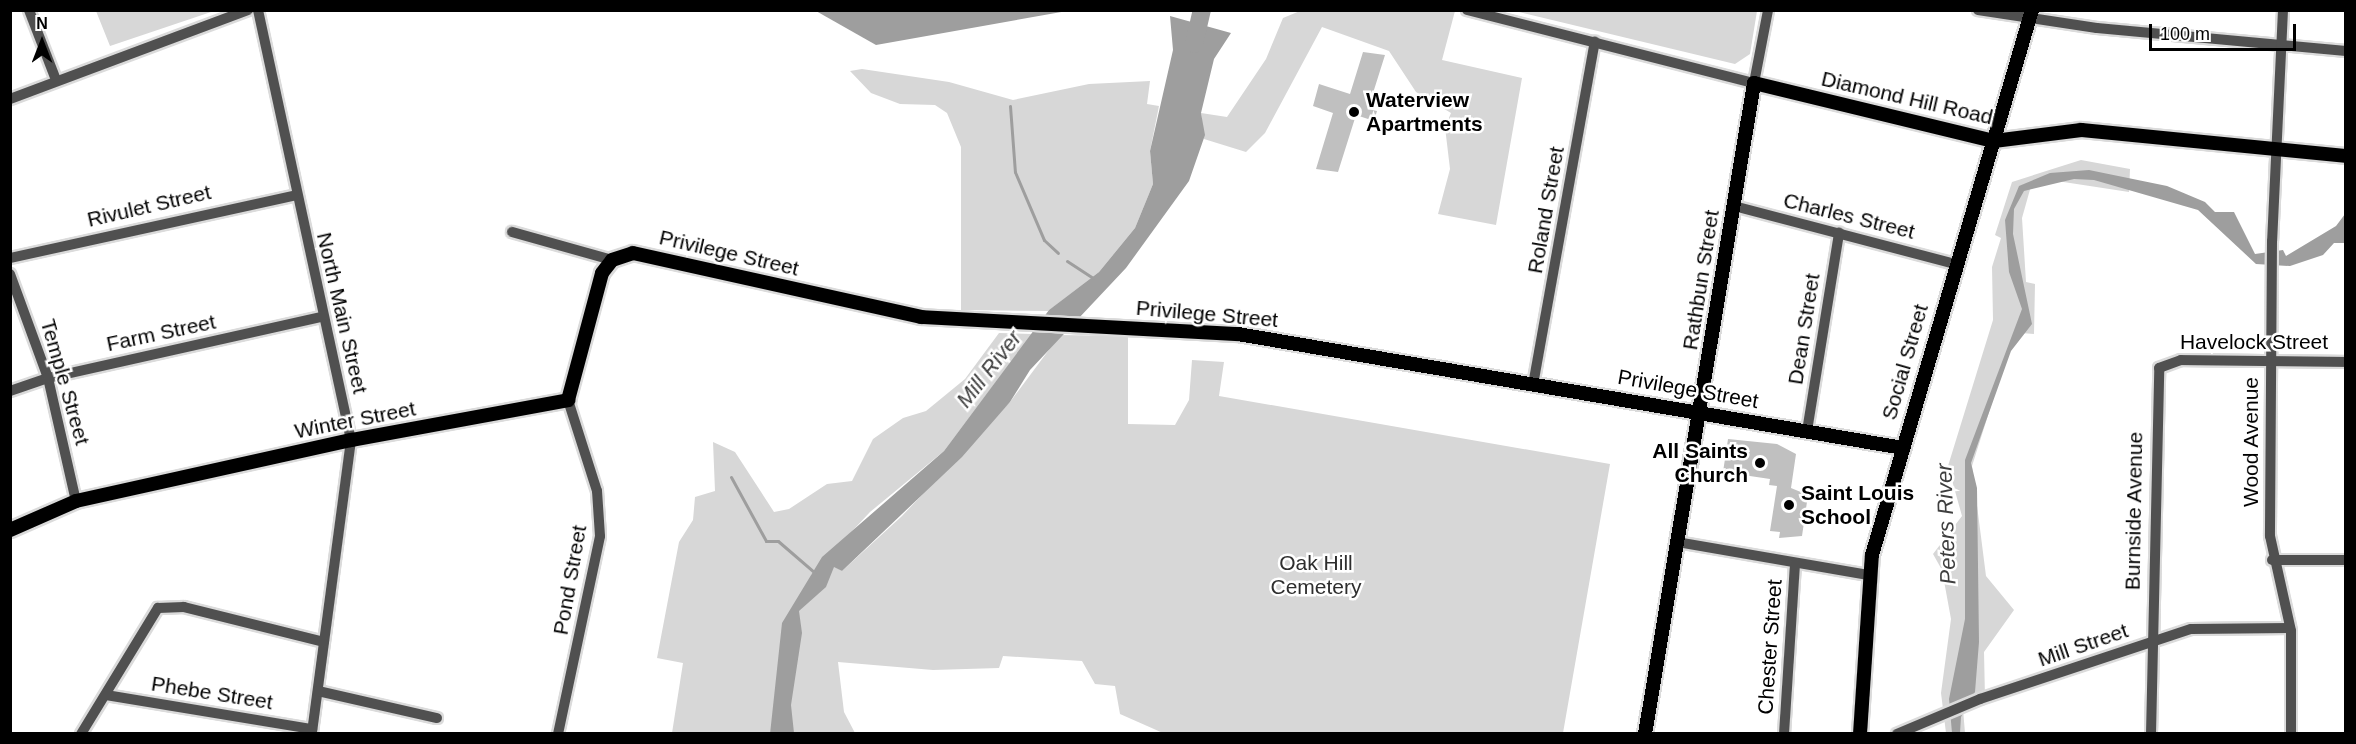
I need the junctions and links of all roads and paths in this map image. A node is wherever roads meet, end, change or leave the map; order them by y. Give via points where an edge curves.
1 (29, 10) edge
2 (248, 10) edge
3 (258, 10) edge
4 (1467, 10) edge
5 (1768, 10) edge
6 (1977, 10) edge
7 (2283, 10) edge
8 (2030, 15) edge
9 (1595, 42) junction
10 (2280, 44) junction
11 (2346, 51) edge
12 (56, 81) junction
13 (1755, 83) junction
14 (10, 99) edge
15 (1995, 141) junction
16 (2275, 148) junction
17 (2346, 156) edge
18 (296, 195) junction
19 (1734, 206) junction
20 (512, 232) dead end
21 (1839, 233) junction
22 (10, 258) edge
23 (612, 260) junction
24 (1955, 264) junction
25 (10, 274) edge
26 (322, 317) junction
27 (2346, 362) edge
28 (2271, 363) junction
29 (2163, 364) joint
30 (48, 378) junction
31 (1533, 385) junction
32 (10, 391) edge
33 (568, 400) junction
34 (1699, 412) junction
35 (1807, 431) junction
36 (351, 440) junction
37 (1903, 448) junction
38 (76, 501) junction
39 (10, 530) edge
40 (1677, 542) junction
41 (2272, 560) junction
42 (2346, 560) edge
43 (1795, 563) junction
44 (1869, 574) junction
45 (2290, 628) junction
46 (324, 642) junction
47 (2152, 642) junction
48 (318, 691) junction
49 (106, 695) junction
50 (437, 718) dead end
51 (312, 731) edge
52 (81, 734) edge
53 (558, 734) edge
54 (1645, 734) edge
55 (1784, 734) edge
56 (1860, 734) edge
57 (1897, 734) edge
58 (2151, 734) edge
59 (2291, 734) edge

1 - 12 street
2 - 12 street
3 - 18 street, North Main Street
4 - 9 street, Diamond Hill Road
5 - 13 street, Rathbun Street
6 - 8 street
7 - 10 street, Wood Avenue
8 - 10 street
8 - 15 main road, Social Street
9 - 13 street, Diamond Hill Road
9 - 31 street, Roland Street
10 - 11 street
10 - 16 street, Wood Avenue
12 - 14 street
13 - 15 main road, Diamond Hill Road
13 - 19 main road, Rathbun Street
15 - 16 main road, Diamond Hill Road via 2081,130
15 - 24 main road, Social Street
16 - 17 main road, Diamond Hill Road
16 - 28 street, Wood Avenue
18 - 22 street, Rivulet Street
18 - 26 street, North Main Street
19 - 21 street, Charles Street
19 - 34 main road, Rathbun Street
20 - 23 street, Privilege Street
21 - 24 street, Charles Street
21 - 35 street, Dean Street
23 - 31 main road, Privilege Street via 639,254 921,317 1238,334
23 - 33 main road via 602,273
24 - 37 main road, Social Street
25 - 30 street, Temple Street
26 - 30 street, Farm Street
26 - 36 street, North Main Street
27 - 28 street, Havelock Street
28 - 29 street, Havelock Street
28 - 41 street, Wood Avenue
29 - 47 street, Burnside Avenue via 2154,397
30 - 32 street, Farm Street
30 - 38 street, Temple Street
31 - 34 main road, Privilege Street
33 - 36 main road, Winter Street
33 - 53 street, Pond Street via 597,491 600,536
34 - 35 main road, Privilege Street
34 - 40 main road, Rathbun Street
35 - 37 main road, Privilege Street
36 - 38 main road, Winter Street
36 - 46 street, North Main Street
37 - 44 main road, Social Street
38 - 39 main road, Winter Street
40 - 43 street
40 - 54 main road, Rathbun Street
41 - 42 street
41 - 45 street, Wood Avenue
43 - 44 street
43 - 55 street, Chester Street
44 - 56 main road, Social Street
45 - 47 street, Mill Street via 2203,628
45 - 59 street, Wood Avenue
46 - 48 street, North Main Street
46 - 49 street via 165,606 146,623
47 - 57 street, Mill Street via 1980,699
47 - 58 street, Burnside Avenue
48 - 50 street
48 - 51 street, North Main Street
49 - 51 street, Phebe Street
49 - 52 street

